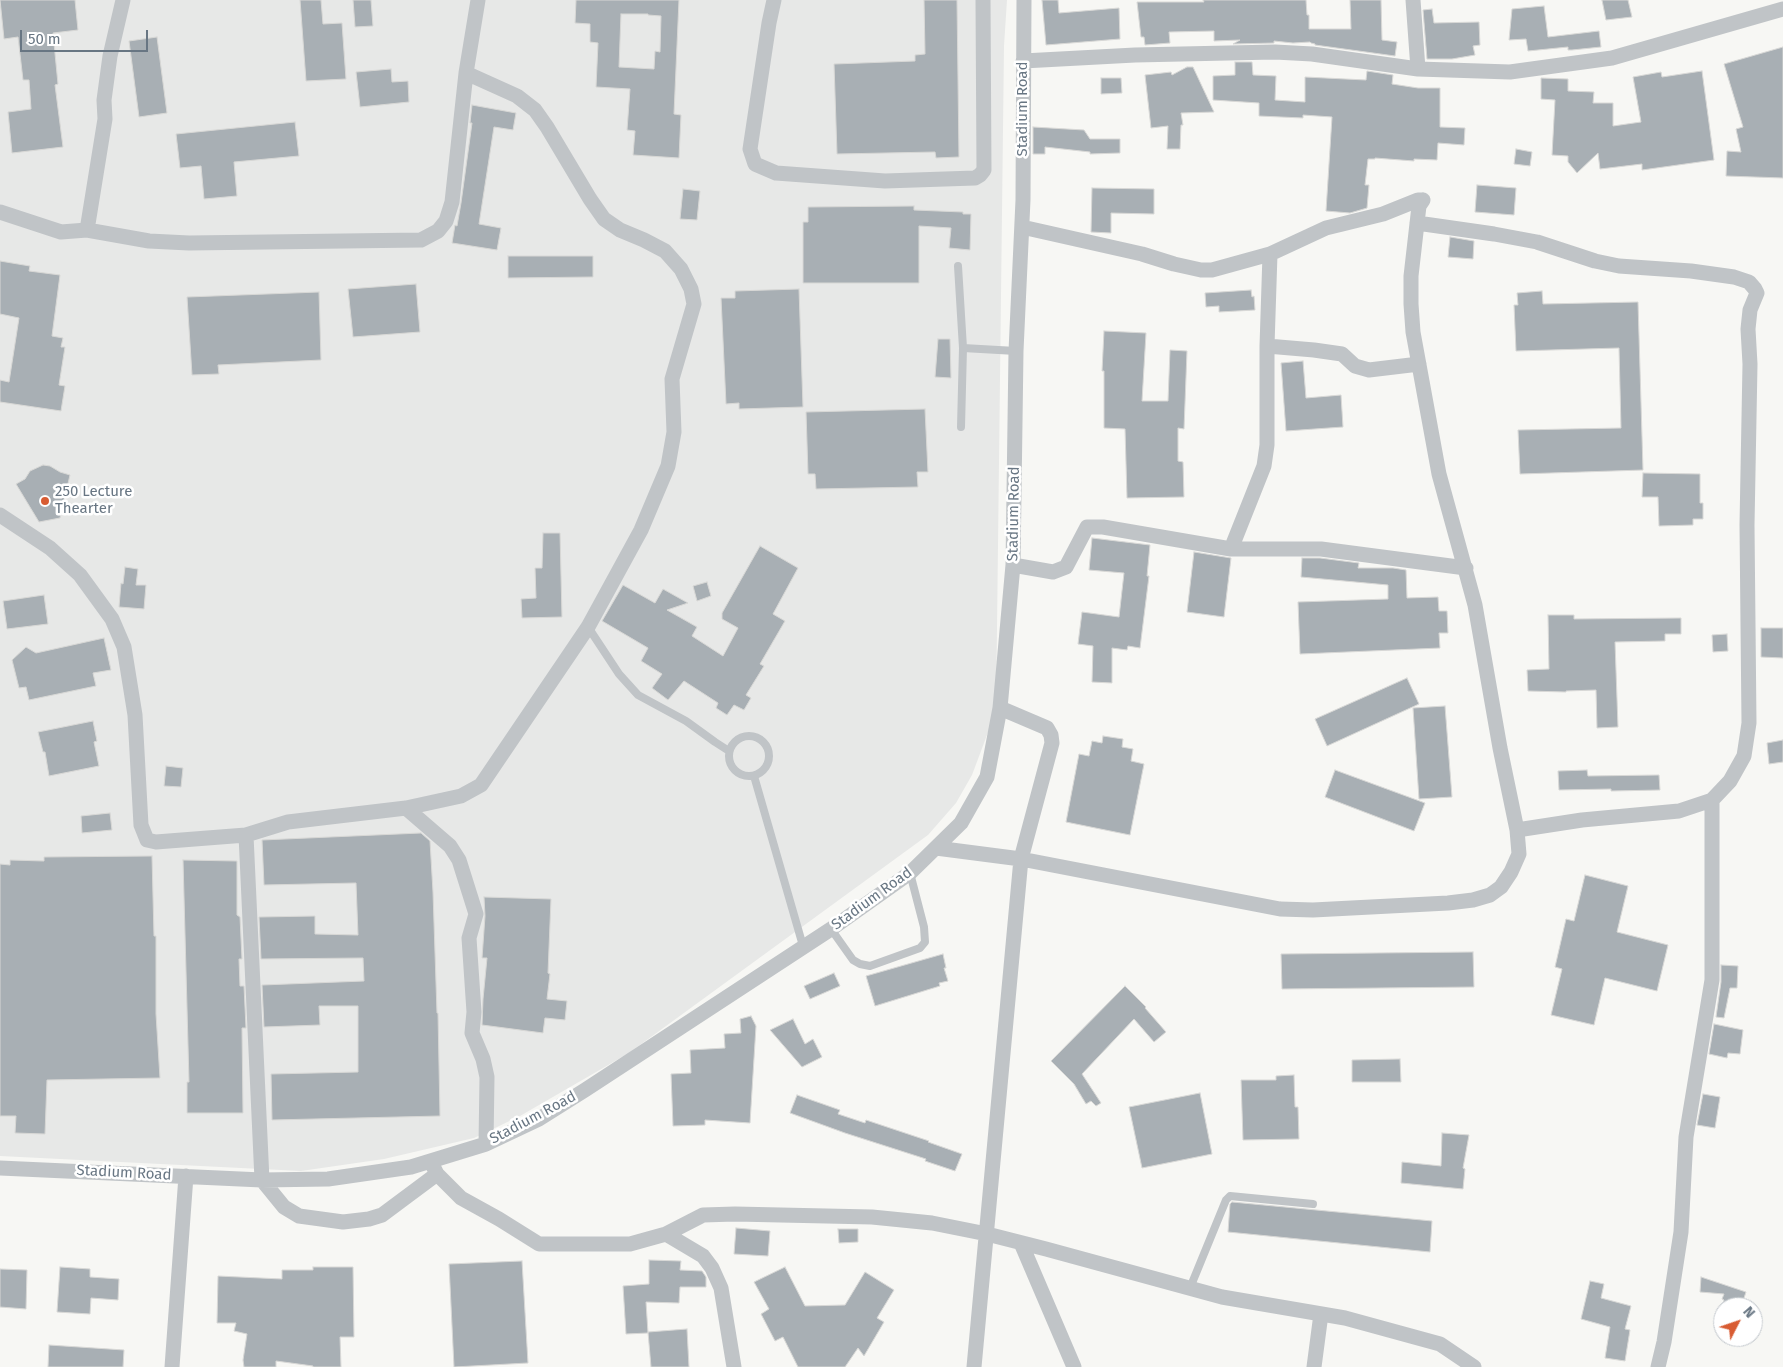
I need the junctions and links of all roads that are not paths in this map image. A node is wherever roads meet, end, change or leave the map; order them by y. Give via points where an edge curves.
1 (123, 0) edge
2 (478, 0) edge
3 (774, 0) edge
4 (983, 0) edge
5 (1024, 0) edge
6 (1413, 0) edge
7 (1783, 9) edge
8 (1023, 61) junction
9 (1418, 69) junction
10 (466, 73) junction
11 (0, 212) edge
12 (1417, 223) junction
13 (1022, 228) junction
14 (87, 230) junction
15 (1270, 254) junction
16 (958, 266) dead end
17 (1267, 346) junction
18 (963, 348) junction
19 (1016, 351) junction
20 (1419, 364) junction
21 (961, 427) dead end
22 (0, 515) edge
23 (1231, 549) junction
24 (1013, 565) junction
25 (1466, 568) junction
26 (588, 627) junction
27 (1000, 708) junction
28 (730, 750) junction
29 (754, 776) junction
30 (1712, 800) junction
31 (406, 808) junction
32 (1517, 830) junction
33 (246, 835) junction
34 (936, 848) junction
35 (1021, 859) junction
36 (910, 874) junction
37 (831, 929) junction
38 (803, 946) junction
39 (486, 1144) junction
40 (0, 1168) edge
41 (434, 1168) junction
42 (186, 1176) junction
43 (262, 1180) junction
44 (1313, 1204) dead end
45 (666, 1234) junction
46 (986, 1234) junction
47 (1021, 1243) junction
48 (1190, 1288) junction
49 (1321, 1314) junction
50 (172, 1367) edge
51 (734, 1367) edge
52 (974, 1367) edge
53 (1074, 1367) edge
54 (1314, 1367) edge
55 (1474, 1367) edge
56 (1658, 1367) edge

1 - 14 street via 110,56 104,100 105,119
2 - 10 street
3 - 4 street via 750,149 755,164 776,173 885,181 975,178 984,170
5 - 8 street, Stadium Road
6 - 9 street
7 - 9 street via 1612,58 1510,72
8 - 9 street via 1275,52
8 - 13 street, Stadium Road
10 - 14 street via 452,202 446,221 438,231 421,240 189,243 149,241
10 - 26 street via 517,96 535,110 604,219 665,252 681,269 691,289 694,304 672,379 674,432 668,466 641,530
11 - 14 street via 61,232
12 - 15 street via 1422,200 1383,214 1326,228
12 - 20 street via 1411,304
12 - 30 street via 1537,242 1619,266 1734,277 1749,282 1755,289 1757,293 1750,310 1748,329 1749,723 1744,756 1730,781
13 - 15 street via 1201,270
13 - 19 street, Stadium Road
15 - 17 street
16 - 18 lane
17 - 20 street via 1342,354 1355,366 1369,370
17 - 23 street via 1264,466
18 - 19 lane
18 - 21 lane
19 - 24 street, Stadium Road
20 - 25 street via 1439,474
22 - 33 street via 50,548 80,575 112,619 124,646 134,715 141,825 147,840
23 - 24 street via 1087,527 1066,567 1053,572
23 - 25 street via 1321,549
24 - 27 street, Stadium Road
25 - 32 street
26 - 28 lane via 619,674 638,695
26 - 31 street via 481,785 461,796
27 - 34 street, Stadium Road via 987,777 961,823
27 - 35 street via 1045,727 1052,739
28 - 29 lane via 729,758 734,770 747,777
28 - 29 lane via 732,744 744,736 764,742 770,755 769,762
29 - 38 lane
30 - 32 street via 1679,811
30 - 56 street via 1712,980 1686,1137 1681,1232
31 - 33 street via 288,822
31 - 39 street via 450,846 459,860 476,914 469,938 474,1012 472,1033 486,1077
32 - 35 street via 1519,854 1501,887 1490,895 1448,903 1280,909
33 - 43 street
34 - 35 street
34 - 36 street, Stadium Road
35 - 46 street
36 - 37 street, Stadium Road
36 - 37 lane via 924,927 925,942 920,948 870,966 853,960
37 - 38 street, Stadium Road
38 - 39 street, Stadium Road via 586,1090 539,1119
39 - 41 street, Stadium Road
40 - 42 street, Stadium Road
41 - 43 street, Stadium Road via 411,1167 328,1179
41 - 43 street via 382,1215 343,1222 299,1216 284,1208
41 - 45 street via 461,1198 539,1244 630,1244
42 - 43 street, Stadium Road
42 - 50 street
44 - 48 lane via 1230,1196
45 - 46 street via 702,1215 735,1214 872,1217 932,1223
45 - 51 street via 703,1256 712,1268 721,1288
46 - 47 street
46 - 52 street
47 - 48 street
47 - 53 street
48 - 49 street via 1222,1297
49 - 54 street
49 - 55 street via 1440,1344

